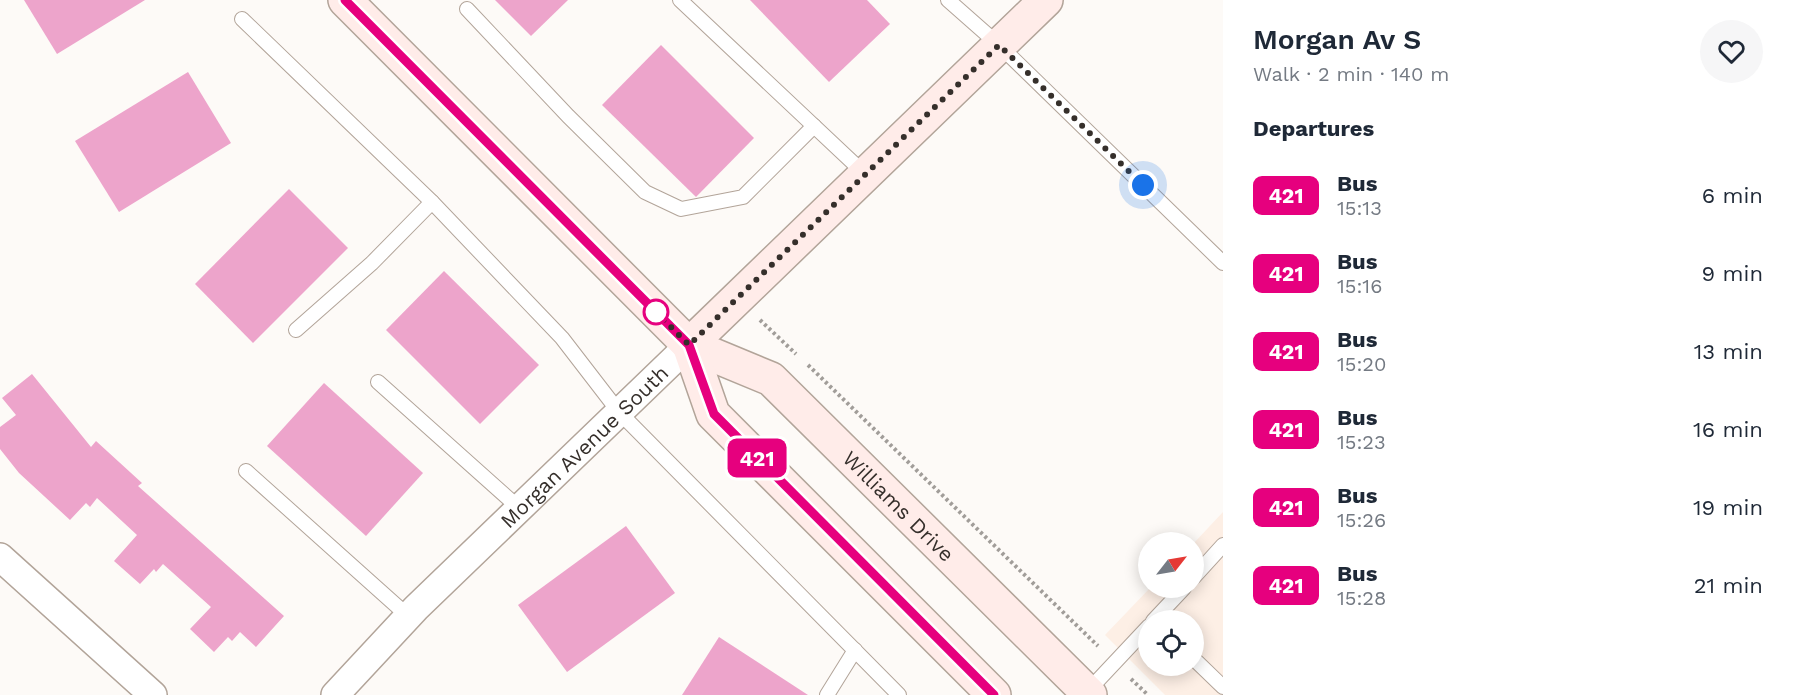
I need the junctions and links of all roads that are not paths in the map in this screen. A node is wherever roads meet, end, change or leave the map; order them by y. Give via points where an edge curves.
1 (345, 0) edge
2 (680, 0) edge
3 (948, 0) edge
4 (1046, 0) edge
5 (467, 9) dead end
6 (242, 20) dead end
7 (999, 45) junction
8 (814, 126) junction
9 (866, 174) junction
10 (432, 202) junction
11 (1223, 263) edge
12 (296, 330) dead end
13 (689, 345) junction
14 (378, 382) dead end
15 (619, 412) junction
16 (246, 471) dead end
17 (519, 508) junction
18 (1223, 545) edge
19 (0, 557) edge
20 (1204, 566) edge
21 (1175, 598) edge
22 (1164, 610) edge
23 (408, 616) junction
24 (1138, 638) edge
25 (855, 650) junction
26 (1204, 669) edge
27 (1223, 687) edge
28 (1088, 694) edge
29 (153, 695) edge
30 (335, 695) edge
31 (827, 695) edge
32 (899, 695) edge
33 (994, 695) edge

1 - 13 main road, Williams Drive
2 - 8 lane
3 - 7 lane
4 - 7 main road, Morgan Avenue South
5 - 8 lane via 645,192 681,209 742,197
6 - 10 lane
7 - 9 main road, Morgan Avenue South
7 - 11 lane
8 - 9 lane
9 - 13 main road, Morgan Avenue South
10 - 12 lane via 372,263
10 - 15 lane via 562,338
13 - 15 street, Morgan Avenue South
13 - 28 main road, Williams Drive via 771,379
13 - 33 main road, Williams Drive via 714,414
14 - 17 lane
15 - 17 street, Morgan Avenue South
15 - 25 lane
16 - 23 lane
17 - 23 street, Morgan Avenue South
18 - 20 lane
19 - 29 street
21 - 22 lane
23 - 30 street, Morgan Avenue South
24 - 28 lane
25 - 31 lane
25 - 32 lane
26 - 27 lane

